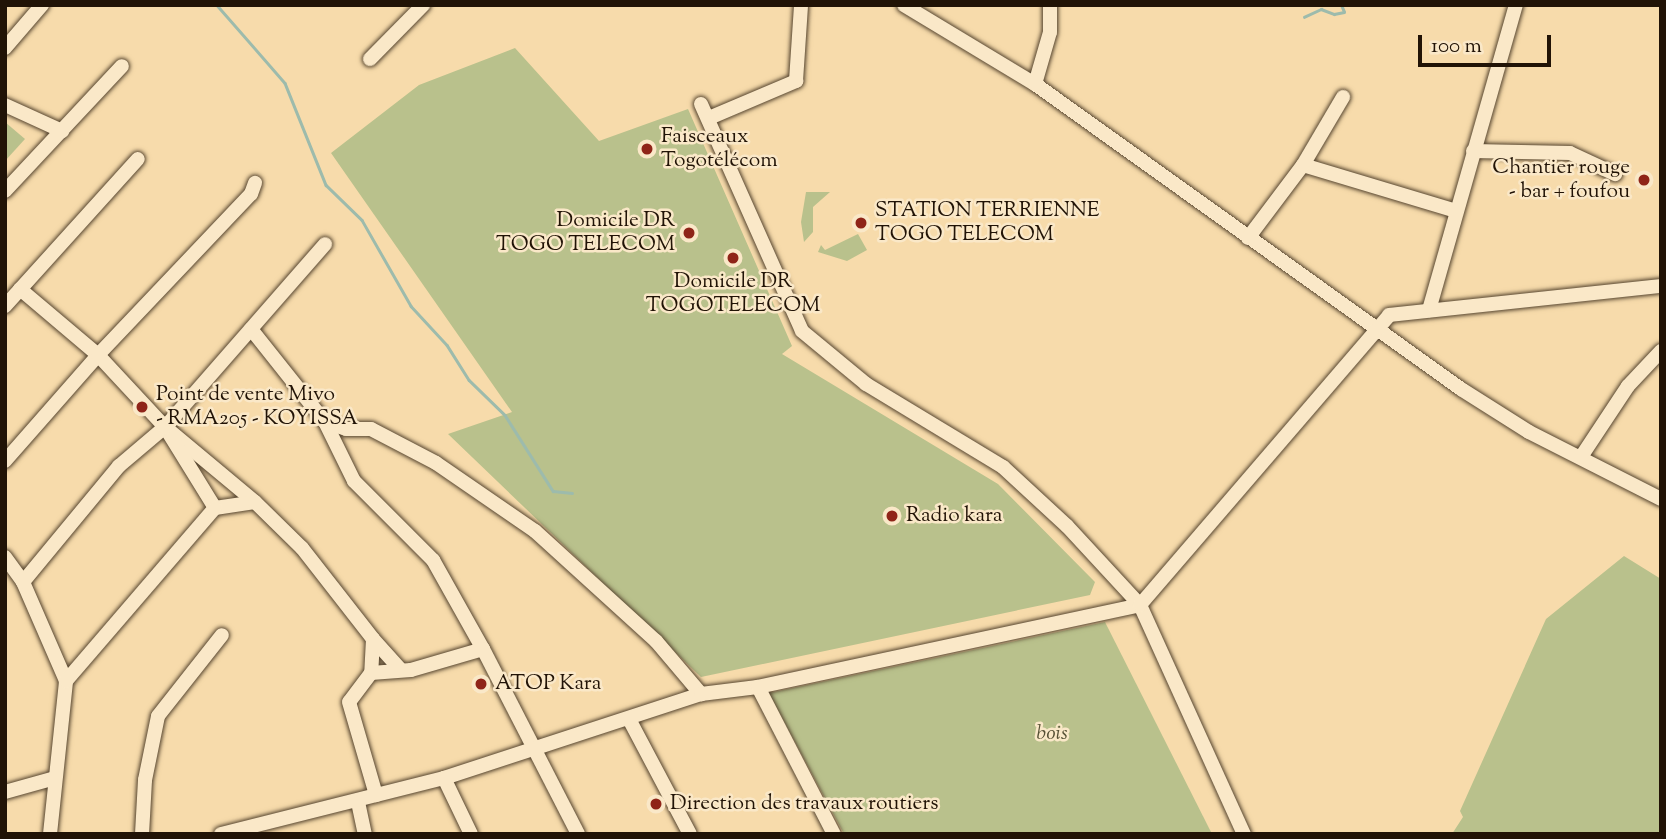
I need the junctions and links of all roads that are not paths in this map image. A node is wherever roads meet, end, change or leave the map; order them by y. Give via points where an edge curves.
1 (42, 5) edge
2 (423, 5) edge
3 (801, 5) edge
4 (904, 5) edge
5 (1049, 5) edge
6 (1516, 5) edge
7 (5, 48) edge
8 (370, 59) dead end
9 (122, 66) dead end
10 (1035, 83) junction
11 (1343, 97) dead end
12 (701, 104) dead end
13 (5, 106) edge
14 (709, 118) junction
15 (62, 131) junction
16 (1473, 151) junction
17 (138, 159) dead end
18 (1303, 165) junction
19 (1615, 174) dead end
20 (255, 183) dead end
21 (5, 191) edge
22 (1456, 211) junction
23 (1248, 238) junction
24 (325, 244) dead end
25 (1661, 286) edge
26 (20, 289) junction
27 (5, 306) edge
28 (1429, 310) junction
29 (1377, 328) junction
30 (251, 330) junction
31 (1661, 351) edge
32 (98, 355) junction
33 (326, 422) junction
34 (165, 427) junction
35 (1581, 457) junction
36 (5, 461) edge
37 (1661, 499) edge
38 (255, 502) junction
39 (215, 508) junction
40 (5, 557) edge
41 (23, 582) junction
42 (1140, 605) junction
43 (222, 635) dead end
44 (373, 639) junction
45 (483, 649) junction
46 (399, 668) junction
47 (371, 673) junction
48 (66, 681) junction
49 (758, 687) junction
50 (701, 694) junction
51 (629, 719) junction
52 (536, 750) junction
53 (55, 778) junction
54 (444, 778) junction
55 (5, 792) edge
56 (376, 795) junction
57 (358, 802) junction
58 (230, 833) edge
59 (50, 834) edge
60 (142, 834) edge
61 (365, 834) edge
62 (471, 834) edge
63 (578, 834) edge
64 (690, 834) edge
65 (834, 834) edge
66 (1244, 834) edge

1 - 7 street
2 - 8 street
3 - 14 street via 796,81
4 - 10 street
5 - 10 street via 1050,32
6 - 16 street
9 - 15 street
10 - 23 street
11 - 18 street
12 - 14 street
13 - 15 street
14 - 42 street via 802,331 866,384 1003,467 1067,526
15 - 21 street
16 - 19 street via 1570,153
16 - 22 street
17 - 26 street
18 - 22 street
18 - 23 street
20 - 32 street via 243,204
22 - 28 street
23 - 29 street
24 - 30 street
25 - 28 street
26 - 27 street
26 - 32 street
28 - 29 street via 1389,315
29 - 35 street via 1495,411
29 - 42 street
30 - 33 street
30 - 34 street
31 - 35 street via 1628,386
32 - 34 street
32 - 36 street
33 - 45 street via 354,481 433,560
33 - 50 street via 346,429 371,429 436,463 535,531 656,641
34 - 38 street
34 - 39 street
34 - 41 street via 119,466
35 - 37 street
38 - 39 street
38 - 44 street via 302,548
39 - 48 street
40 - 41 street
41 - 48 street
42 - 49 street
42 - 66 street
43 - 60 street via 158,716 145,780
44 - 46 street
44 - 47 street
45 - 46 street via 411,670
45 - 52 street
46 - 47 street
47 - 56 street via 349,702
48 - 53 street
49 - 50 street
49 - 65 street
50 - 51 street
51 - 52 street
51 - 64 street
52 - 54 street
52 - 63 street
53 - 55 street
53 - 59 street
54 - 56 street
54 - 62 street
56 - 57 street
57 - 58 street
57 - 61 street

